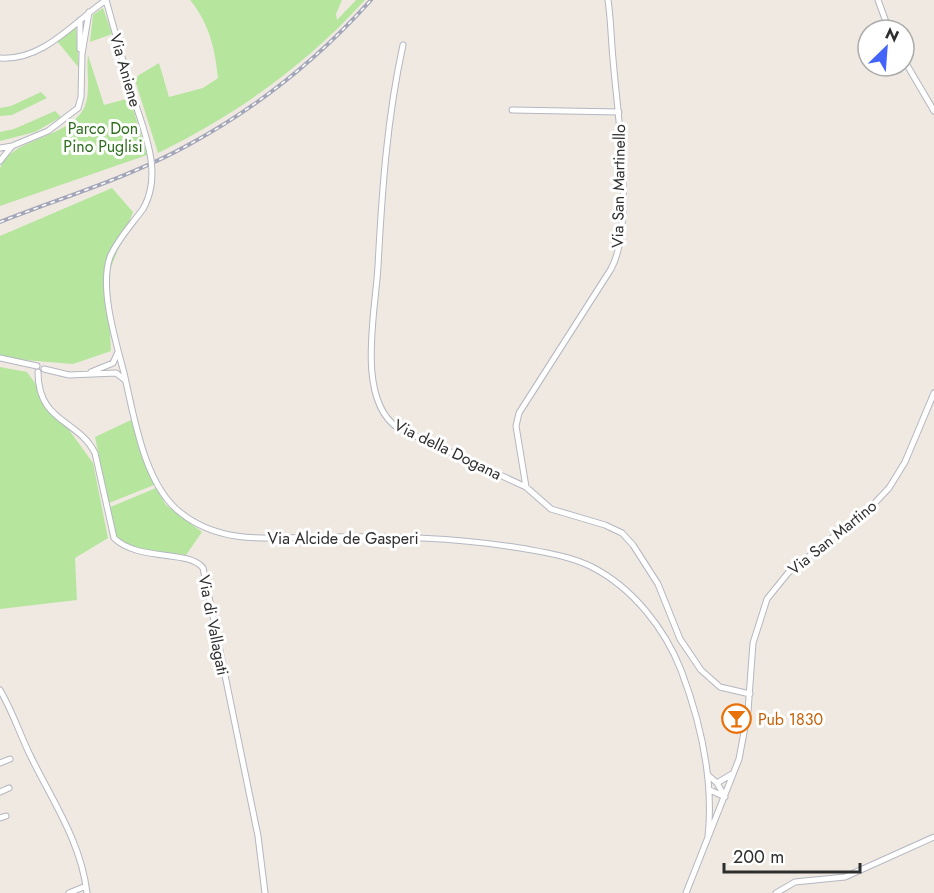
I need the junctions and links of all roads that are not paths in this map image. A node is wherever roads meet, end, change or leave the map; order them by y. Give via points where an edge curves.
1 (106, 0) edge
2 (608, 0) edge
3 (878, 0) edge
4 (89, 12) junction
5 (885, 18) edge
6 (80, 20) junction
7 (403, 45) dead end
8 (82, 54) junction
9 (0, 58) edge
10 (915, 78) edge
11 (512, 110) dead end
12 (934, 111) edge
13 (619, 112) junction
14 (12, 146) junction
15 (0, 148) edge
16 (0, 161) edge
17 (143, 209) joint
18 (118, 351) junction
19 (0, 358) edge
20 (113, 363) junction
21 (122, 366) junction
22 (40, 369) junction
23 (87, 373) junction
24 (116, 373) junction
25 (126, 381) junction
26 (934, 393) edge
27 (526, 487) junction
28 (0, 692) edge
29 (750, 694) junction
30 (10, 759) dead end
31 (0, 763) edge
32 (738, 765) junction
33 (708, 774) junction
34 (717, 783) junction
35 (9, 788) dead end
36 (710, 790) junction
37 (0, 792) edge
38 (725, 796) junction
39 (6, 816) dead end
40 (0, 819) edge
41 (708, 837) junction
42 (934, 837) edge
43 (86, 890) edge
44 (69, 893) edge
45 (264, 893) edge
46 (687, 893) edge
47 (776, 893) edge

1 - 4 street
1 - 17 street, Via Aniene, bridge via 154,174 151,194
2 - 13 street, Via San Martinello
3 - 5 street
4 - 6 street
4 - 8 street
6 - 8 street
6 - 9 street via 23,58
7 - 27 street, Via della Dogana via 381,189 371,338 378,400 398,428
8 - 14 street via 78,108 47,132
10 - 12 street
11 - 13 street
13 - 27 street, Via San Martinello via 619,251 519,413 516,426
14 - 15 street
14 - 16 street
17 - 18 street, Via Alcide de Gasperi via 108,264
18 - 20 street
18 - 21 street, Via Alcide de Gasperi
19 - 22 street
20 - 21 street
20 - 23 street
21 - 24 street
21 - 25 street, Via Alcide de Gasperi
22 - 23 street via 66,375
22 - 45 street, Via di Vallagati via 38,389 46,405 94,451 114,538 141,553 194,561 204,570 258,836
23 - 24 street
24 - 25 street
25 - 33 street, Via Alcide de Gasperi via 159,489 175,509 207,530 248,538 391,536 480,542 566,558 603,574 649,615 671,647 694,710
26 - 29 street, Via San Martino via 905,462 889,488 788,573 769,596 755,633
27 - 29 street, Via della Dogana via 551,508 608,526 625,536 658,584 680,639 701,670 720,687
28 - 43 street via 72,832
29 - 32 street, Via San Martino
30 - 31 street
32 - 34 street via 728,778
32 - 38 street, Via San Martino
33 - 34 street
33 - 36 street, Via Alcide de Gasperi
34 - 38 street
35 - 37 street
36 - 38 street
36 - 41 street, Via Alcide de Gasperi
38 - 41 street, Via San Martino
39 - 40 street
41 - 46 street, Via San Martino
42 - 47 street via 845,877 795,882
43 - 44 street

